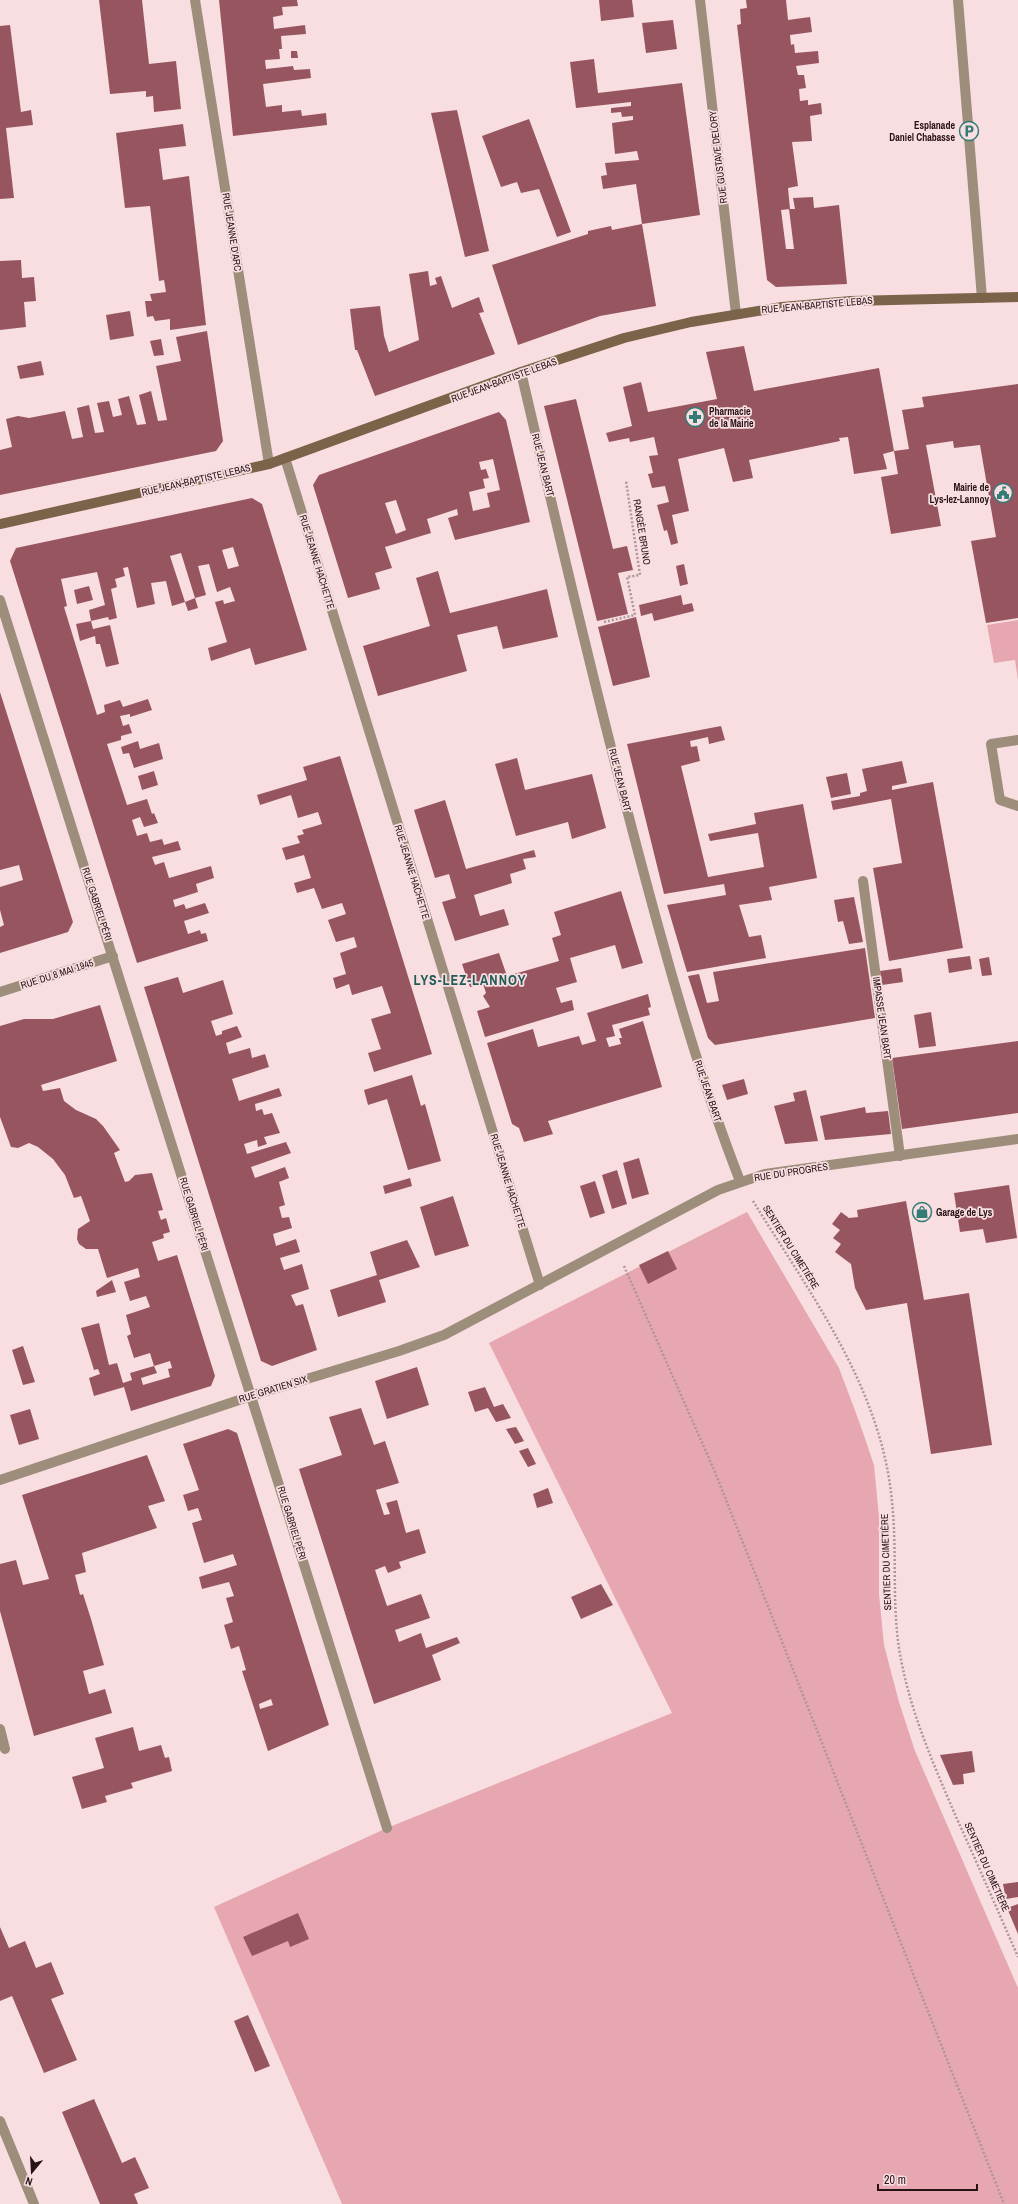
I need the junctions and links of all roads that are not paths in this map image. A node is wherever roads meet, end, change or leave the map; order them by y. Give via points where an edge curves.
1 (195, 0) edge
2 (700, 0) edge
3 (958, 0) edge
4 (982, 298) junction
5 (1018, 298) edge
6 (736, 314) junction
7 (521, 372) junction
8 (285, 458) junction
9 (268, 464) junction
10 (0, 524) edge
11 (0, 600) edge
12 (1018, 740) edge
13 (1018, 806) edge
14 (863, 880) dead end
15 (113, 956) junction
16 (0, 992) edge
17 (1018, 1139) edge
18 (900, 1156) junction
19 (740, 1181) junction
20 (540, 1285) junction
21 (251, 1396) junction
22 (0, 1480) edge
23 (0, 1729) edge
24 (5, 1749) dead end
25 (387, 1828) dead end
26 (0, 2121) edge
27 (34, 2204) edge

1 - 9 street, RUE JEANNE D'ARC
2 - 6 street, RUE GUSTAVE DELORY
3 - 4 street
4 - 5 street, RUE JEAN-BAPTISTE LEBAS
4 - 6 street, RUE JEAN-BAPTISTE LEBAS via 851,301
6 - 7 street, RUE JEAN-BAPTISTE LEBAS via 624,338
7 - 8 street, RUE JEAN-BAPTISTE LEBAS
7 - 19 street, RUE JEAN BART via 625,801 663,945 690,1040
8 - 9 street, RUE JEAN-BAPTISTE LEBAS
8 - 20 street, RUE JEANNE HACHETTE
9 - 10 street, RUE JEAN-BAPTISTE LEBAS
11 - 15 street, RUE GABRIEL PÉRI
12 - 13 street via 991,744 1000,800
14 - 18 street, IMPASSE JEAN BART
15 - 16 street, RUE DU 8 MAI 1945
15 - 21 street, RUE GABRIEL PÉRI
17 - 18 street, RUE DU PROGRÈS
18 - 19 street, RUE DU PROGRÈS via 772,1173
19 - 20 street, RUE DU PROGRÈS via 718,1190
20 - 21 street, RUE GRATIEN SIX via 423,1343
21 - 22 street, RUE GRATIEN SIX
21 - 25 street, RUE GABRIEL PÉRI
23 - 24 street
26 - 27 street

